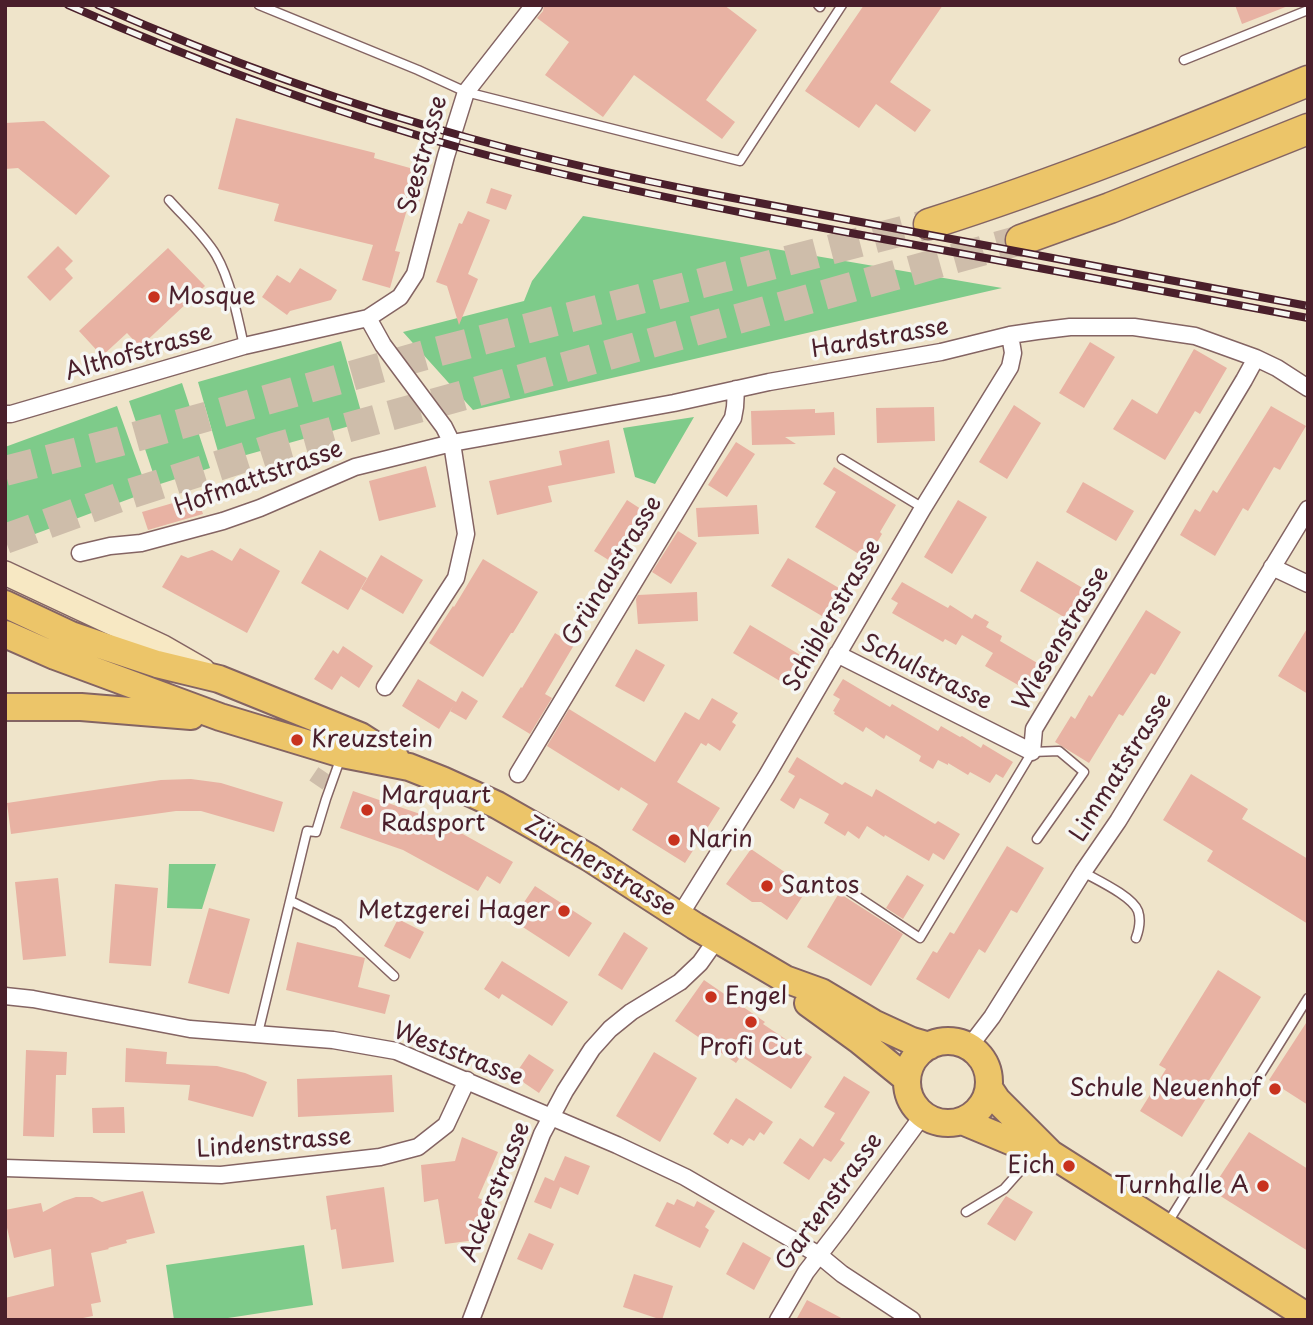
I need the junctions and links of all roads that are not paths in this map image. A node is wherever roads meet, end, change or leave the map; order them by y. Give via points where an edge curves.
1 (259, 5) edge
2 (534, 5) edge
3 (842, 5) edge
4 (1308, 10) edge
5 (1184, 61) dead end
6 (1308, 81) edge
7 (466, 92) junction
8 (1308, 130) edge
9 (169, 200) dead end
10 (929, 224) tunnel mouth
11 (1021, 240) tunnel mouth
12 (368, 318) junction
13 (1010, 335) junction
14 (244, 346) junction
15 (1256, 358) junction
16 (1308, 388) edge
17 (736, 389) junction
18 (5, 414) edge
19 (452, 443) junction
20 (842, 459) dead end
21 (923, 508) junction
22 (1308, 509) edge
23 (80, 553) dead end
24 (1272, 567) junction
25 (5, 573) edge
26 (1308, 584) edge
27 (5, 604) edge
28 (5, 634) edge
29 (837, 654) junction
30 (219, 679) junction
31 (385, 687) dead end
32 (5, 707) edge
33 (220, 718) junction
34 (1032, 752) junction
35 (342, 754) junction
36 (409, 767) junction
37 (518, 774) dead end
38 (1037, 839) dead end
39 (1083, 872) junction
40 (843, 887) dead end
41 (290, 901) junction
42 (680, 915) junction
43 (1136, 938) dead end
44 (717, 939) junction
45 (394, 976) dead end
46 (785, 979) junction
47 (5, 996) edge
48 (1308, 998) edge
49 (258, 1033) junction
50 (929, 1046) junction
51 (969, 1047) junction
52 (907, 1079) junction
53 (467, 1080) junction
54 (989, 1088) junction
55 (923, 1115) junction
56 (551, 1116) junction
57 (962, 1121) junction
58 (1042, 1152) junction
59 (5, 1168) edge
60 (966, 1212) dead end
61 (1165, 1227) junction
62 (820, 1255) junction
63 (1308, 1317) edge
64 (471, 1320) edge
65 (778, 1320) edge
66 (912, 1320) edge

1 - 7 lane
2 - 7 street, Seestrasse
3 - 7 lane via 740,161
4 - 5 lane
6 - 10 highway via 1095,167
7 - 12 street, Seestrasse via 415,274 400,297
8 - 11 highway
9 - 14 lane via 216,254
12 - 14 street, Althofstrasse
12 - 19 street
13 - 15 street, Hardstrasse via 1070,327 1134,327 1195,336
13 - 17 street, Hardstrasse
13 - 21 street, Schiblerstrasse via 1010,367
14 - 18 street, Althofstrasse
15 - 16 street, Hardstrasse
15 - 34 street, Wiesenstrasse via 1034,729
17 - 19 street, Hardstrasse
17 - 37 street, Grünaustrasse via 733,418
19 - 23 street, Hofmattstrasse via 355,467 223,521 141,543
19 - 31 street via 466,534 456,578
20 - 21 lane
21 - 29 street, Schiblerstrasse
22 - 24 street, Limmatstrasse
24 - 26 street
24 - 39 street, Limmatstrasse
25 - 30 main road, Zürcherstrasse via 163,647
27 - 30 main road, Zürcherstrasse via 71,635
28 - 33 main road, Zürcherstrasse
29 - 34 street, Schulstrasse
29 - 42 street, Schiblerstrasse
30 - 36 main road, Zürcherstrasse via 360,736
32 - 33 main road via 81,707
33 - 35 main road, Zürcherstrasse
34 - 38 lane via 1059,751 1084,772
34 - 40 lane, Wiesenstrasse via 920,938
35 - 36 main road, Zürcherstrasse
35 - 41 lane via 316,832 307,831
36 - 42 main road, Zürcherstrasse via 497,805
39 - 43 lane via 1131,901 1138,911
39 - 51 street, Limmatstrasse
41 - 45 lane via 338,924
41 - 49 lane
42 - 44 main road, Zürcherstrasse
44 - 46 main road, Zürcherstrasse
44 - 56 street, Ackerstrasse via 680,982 610,1029 592,1049
46 - 50 main road, Zürcherstrasse
46 - 52 main road, Zürcherstrasse via 811,1007
47 - 49 street, Weststrasse via 190,1029
48 - 61 lane
49 - 53 street, Weststrasse via 396,1051
50 - 51 main road via 949,1041
50 - 52 main road via 914,1060
51 - 54 main road via 985,1064
52 - 55 main road via 911,1099
53 - 56 street, Weststrasse
53 - 59 street, Lindenstrasse via 446,1125 418,1147 380,1157 221,1175
54 - 57 main road via 979,1110
54 - 58 main road
55 - 57 main road via 942,1123
55 - 62 street, Gartenstrasse
56 - 62 street, Weststrasse via 685,1177
56 - 64 street, Ackerstrasse
57 - 58 main road
58 - 60 lane via 1004,1189
58 - 61 main road
61 - 63 main road
62 - 65 street, Gartenstrasse
62 - 66 street, Weststrasse

